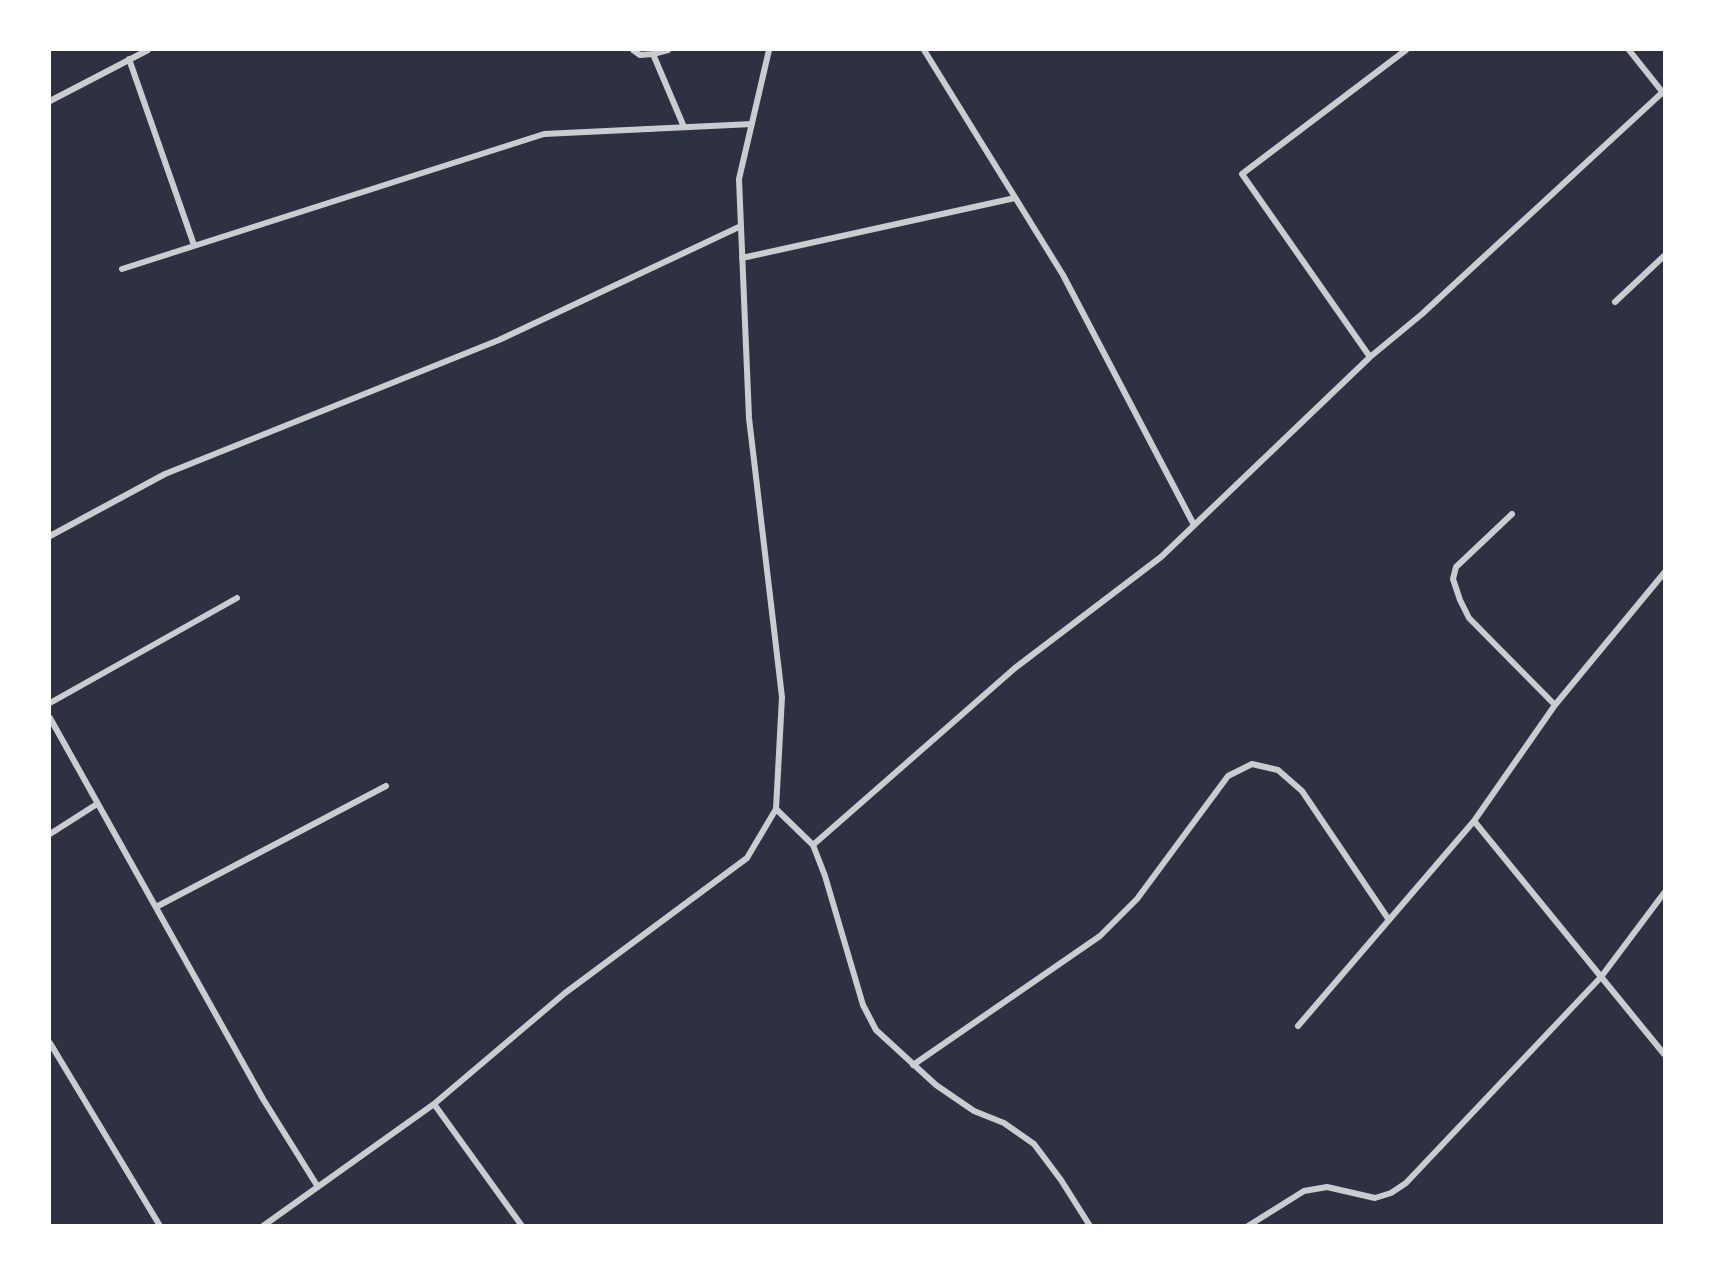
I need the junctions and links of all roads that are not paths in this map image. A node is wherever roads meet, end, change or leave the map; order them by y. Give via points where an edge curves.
1 (148, 50) edge
2 (633, 50) edge
3 (668, 50) edge
4 (769, 50) edge
5 (924, 50) edge
6 (1406, 50) edge
7 (1629, 50) edge
8 (653, 54) junction
9 (129, 59) junction
10 (1664, 93) edge
11 (50, 101) edge
12 (752, 124) junction
13 (684, 127) junction
14 (1015, 198) junction
15 (741, 226) junction
16 (194, 245) junction
17 (1665, 256) edge
18 (742, 258) junction
19 (122, 269) dead end
20 (1615, 302) dead end
21 (1370, 357) junction
22 (1512, 514) dead end
23 (1194, 525) junction
24 (50, 536) edge
25 (1665, 573) edge
26 (237, 598) dead end
27 (50, 703) edge
28 (1555, 705) junction
29 (50, 718) edge
30 (386, 786) dead end
31 (97, 804) junction
32 (776, 809) junction
33 (1474, 821) junction
34 (50, 834) edge
35 (813, 845) junction
36 (1665, 893) edge
37 (156, 908) junction
38 (1389, 920) junction
39 (1601, 977) junction
40 (1298, 1026) dead end
41 (50, 1043) edge
42 (1665, 1054) edge
43 (913, 1065) junction
44 (434, 1104) junction
45 (318, 1186) junction
46 (160, 1226) edge
47 (263, 1226) edge
48 (522, 1226) edge
49 (1090, 1226) edge
50 (1248, 1226) edge

1 - 9 street
2 - 8 street via 640,55
3 - 8 street
4 - 12 street
5 - 14 street
6 - 21 street via 1242,174
7 - 10 street
8 - 13 street
9 - 11 street
9 - 16 street
10 - 21 street
12 - 13 street
12 - 15 street via 739,179
13 - 16 street via 544,134
14 - 18 street
14 - 23 street via 1063,275
15 - 18 street
15 - 24 street via 499,340 165,474
16 - 19 street
17 - 20 street
18 - 32 street via 749,418 782,697
21 - 23 street
22 - 28 street via 1456,567 1453,579 1470,618
23 - 35 street via 1161,557 1015,668
25 - 28 street
26 - 27 street
28 - 33 street
29 - 31 street
30 - 37 street
31 - 34 street
31 - 37 street
32 - 35 street
32 - 44 street via 747,858 565,993
33 - 38 street
33 - 39 street
35 - 43 street via 863,1005 876,1030
36 - 39 street
37 - 45 street via 263,1100
38 - 40 street
38 - 43 street via 1302,791 1278,770 1252,764 1228,776 1137,899 1100,936
39 - 42 street
39 - 50 street via 1406,1183 1375,1198 1327,1187 1304,1191
41 - 46 street
43 - 49 street via 974,1111 1004,1123 1034,1144
44 - 45 street
44 - 48 street
45 - 47 street

